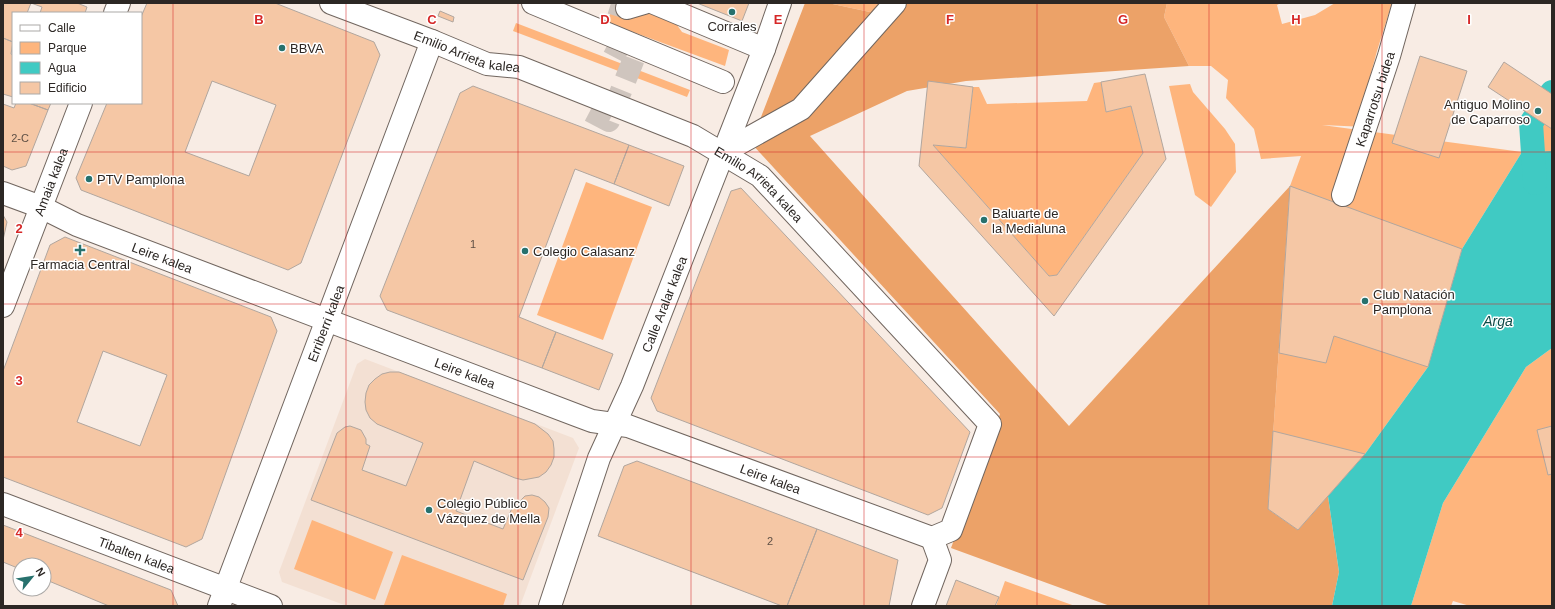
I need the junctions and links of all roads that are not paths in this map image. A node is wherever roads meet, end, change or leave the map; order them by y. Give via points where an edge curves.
1 (331, 3) edge
2 (533, 3) edge
3 (654, 3) edge
4 (780, 3) edge
5 (895, 3) edge
6 (1404, 3) edge
7 (432, 41) junction
8 (764, 49) junction
9 (496, 65) junction
10 (723, 82) dead end
11 (81, 104) edge
12 (590, 111) tunnel mouth
13 (722, 153) junction
14 (3, 192) edge
15 (1343, 195) dead end
16 (41, 207) junction
17 (3, 306) edge
18 (327, 321) junction
19 (615, 424) junction
20 (3, 504) edge
21 (932, 538) junction
22 (223, 598) edge
23 (271, 606) edge
24 (550, 606) edge
25 (923, 606) edge

1 - 7 street, Emilio Arrieta kalea
2 - 10 street
3 - 8 street
4 - 8 street, Calle Aralar kalea
5 - 13 street via 801,109
6 - 15 street, Kaparrotsu bidea
7 - 9 street, Emilio Arrieta kalea via 487,64
7 - 18 street, Erriberri kalea
8 - 13 street, Calle Aralar kalea
9 - 12 street via 514,82
9 - 13 street, Emilio Arrieta kalea via 519,67 693,136
11 - 16 street, Amaia kalea
13 - 19 street, Calle Aralar kalea
13 - 21 street, Emilio Arrieta kalea via 760,176 990,424 951,530
14 - 16 street, Leire kalea
16 - 17 street, Amaia kalea
16 - 18 street, Leire kalea via 77,224
18 - 19 street, Leire kalea via 592,421
18 - 22 street, Erriberri kalea
19 - 21 street, Leire kalea via 634,428
19 - 24 street, Calle Aralar kalea via 599,458
20 - 22 street, Tibalten kalea
21 - 25 street via 940,560
22 - 23 street, Tibalten kalea

